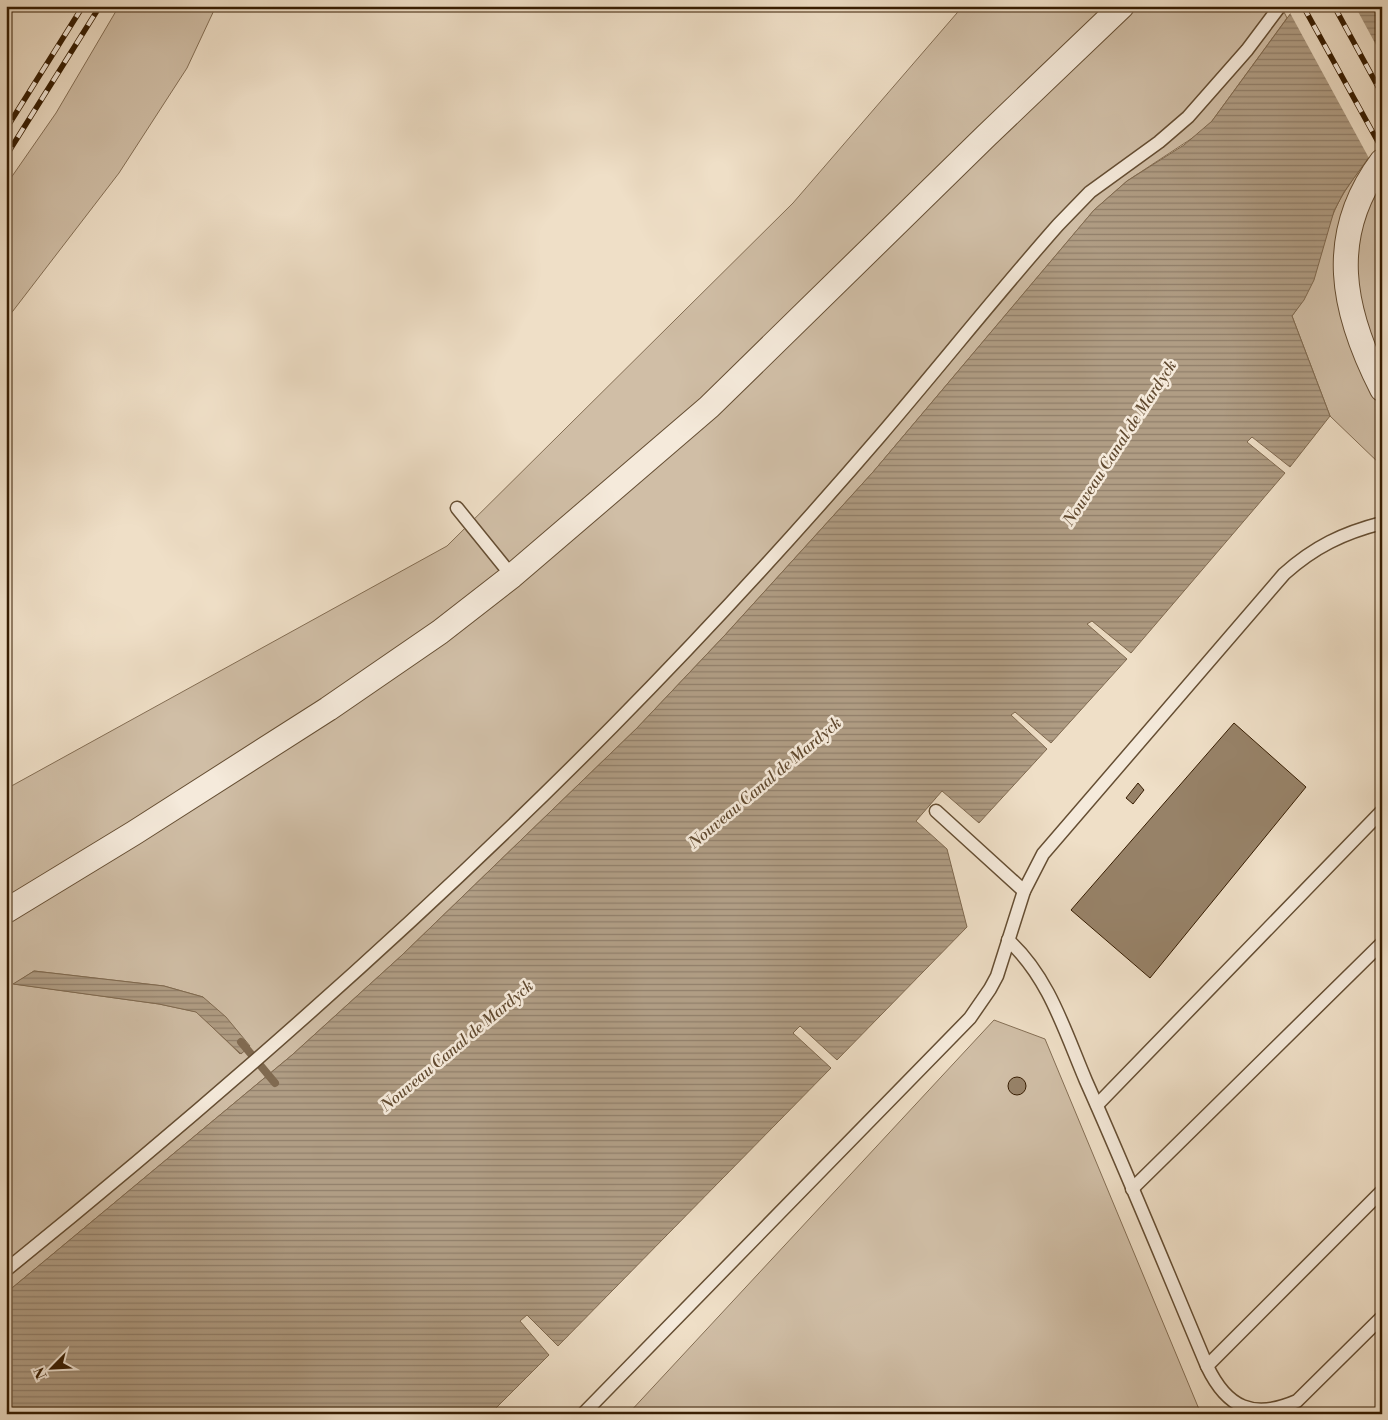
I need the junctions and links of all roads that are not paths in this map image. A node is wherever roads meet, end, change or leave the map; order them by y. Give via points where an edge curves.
1 (1122, 6) edge
2 (1280, 6) edge
3 (1382, 162) edge
4 (1382, 390) edge
5 (457, 508) dead end
6 (1382, 523) edge
7 (512, 576) junction
8 (936, 811) dead end
9 (1382, 811) edge
10 (1024, 891) junction
11 (6, 911) edge
12 (1008, 940) junction
13 (1382, 943) edge
14 (1097, 1105) junction
15 (1132, 1189) junction
16 (1382, 1191) edge
17 (6, 1270) edge
18 (1382, 1317) edge
19 (1207, 1366) junction
20 (583, 1414) edge

1 - 7 street via 709,407
2 - 17 lane via 1241,57 1188,117 1090,192 1058,226 852,468 610,729 426,908 269,1050
3 - 4 street via 1361,192 1354,209 1347,241 1345,275 1355,327
5 - 7 lane
6 - 10 lane via 1329,541 1284,574 1055,838
7 - 11 street via 440,632 328,709
8 - 10 lane
9 - 14 lane
10 - 12 lane
12 - 14 lane via 1026,956 1041,978
12 - 20 lane via 990,990 970,1018
13 - 15 lane
14 - 15 lane
15 - 19 lane
16 - 19 lane
18 - 19 lane via 1306,1394 1280,1408 1252,1410 1235,1405 1220,1390

